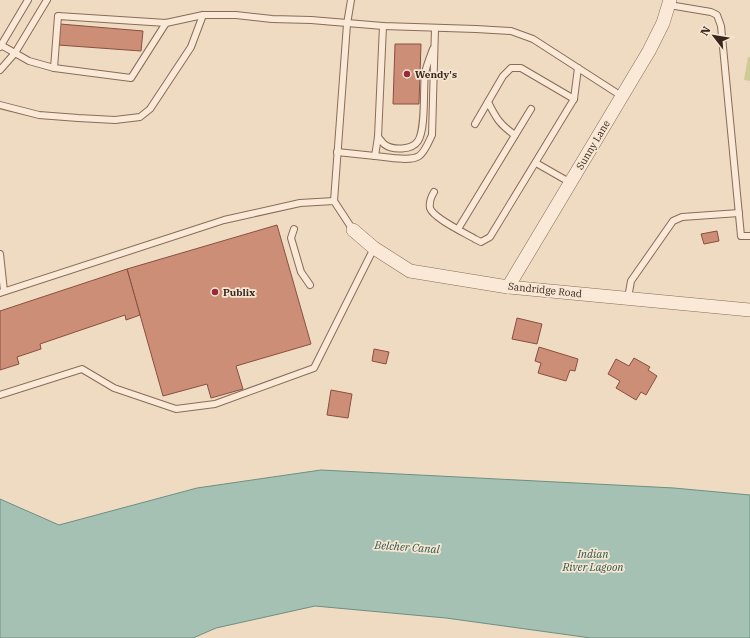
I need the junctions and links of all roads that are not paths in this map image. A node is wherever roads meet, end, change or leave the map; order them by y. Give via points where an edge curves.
1 (28, 0) edge
2 (47, 0) edge
3 (351, 0) edge
4 (669, 2) edge
5 (203, 15) junction
6 (166, 23) junction
7 (347, 24) junction
8 (383, 26) junction
9 (435, 28) junction
10 (435, 44) junction
11 (0, 46) edge
12 (14, 53) junction
13 (54, 68) junction
14 (578, 68) junction
15 (0, 70) edge
16 (623, 97) junction
17 (574, 99) junction
18 (488, 102) junction
19 (0, 105) edge
20 (531, 109) dead end
21 (475, 124) dead end
22 (516, 135) junction
23 (378, 137) junction
24 (337, 152) junction
25 (375, 156) junction
26 (536, 163) junction
27 (571, 183) junction
28 (434, 192) dead end
29 (334, 201) junction
30 (739, 213) junction
31 (294, 229) dead end
32 (458, 229) junction
33 (353, 230) joint
34 (750, 236) edge
35 (374, 248) junction
36 (0, 254) edge
37 (310, 285) dead end
38 (508, 287) junction
39 (2, 292) edge
40 (628, 298) junction
41 (750, 310) edge
42 (0, 395) edge

1 - 11 lane
2 - 12 lane
3 - 7 lane
4 - 16 street, Sunny Lane via 663,23
4 - 30 lane via 711,12 717,15 721,26
5 - 6 lane
5 - 7 lane via 236,15
5 - 19 lane via 191,47 150,109 140,117 115,120 39,115
6 - 13 lane via 131,78
6 - 13 lane via 58,16
7 - 8 lane
7 - 24 lane
8 - 9 lane
8 - 23 lane
9 - 10 lane
9 - 14 lane via 511,32 533,39
10 - 23 lane via 425,73 419,140 413,146 398,148 385,144
10 - 25 lane via 432,135 427,146 413,159
11 - 12 lane
12 - 13 lane via 29,61
12 - 15 lane
14 - 16 lane
14 - 17 lane
16 - 27 street, Sunny Lane
17 - 18 lane via 521,68 511,68 503,76
17 - 26 lane
18 - 21 lane
18 - 22 lane via 504,128
20 - 22 lane
22 - 32 lane
23 - 25 lane
24 - 25 lane
24 - 29 lane
26 - 27 lane
26 - 32 lane via 490,237 481,242
27 - 38 street, Sunny Lane
28 - 32 lane via 430,199 430,208 435,215
29 - 33 lane
29 - 39 lane via 300,203 224,220
30 - 34 lane via 741,236
30 - 40 lane via 682,217 673,221 632,281
31 - 37 lane via 291,238 301,272
33 - 35 street, Sandridge Road
35 - 38 street, Sandridge Road via 410,271
35 - 42 lane via 314,368 215,404 176,409 114,388 82,369
36 - 39 lane
38 - 40 street, Sandridge Road
40 - 41 street, Sandridge Road

